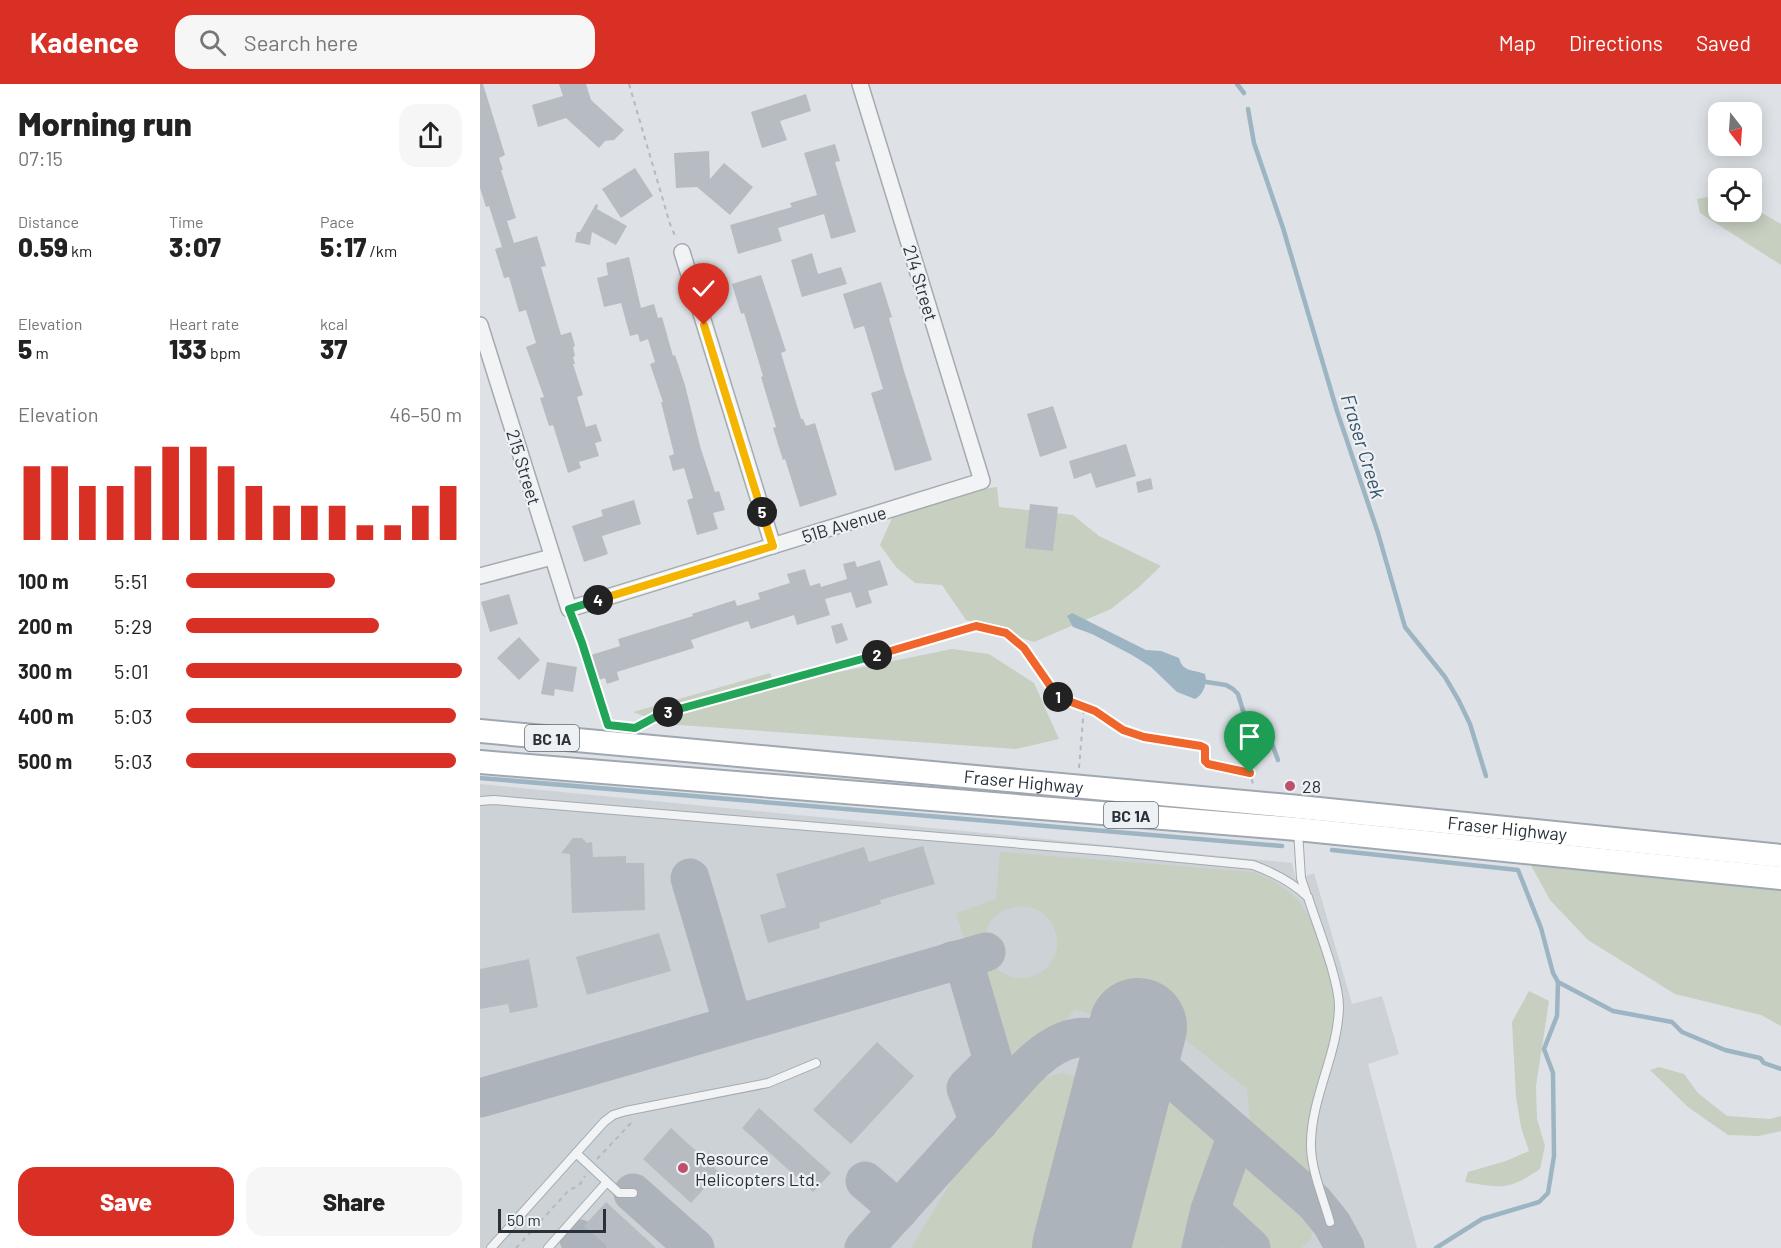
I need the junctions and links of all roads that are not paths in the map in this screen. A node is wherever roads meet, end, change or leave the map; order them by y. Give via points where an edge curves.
1 (860, 84) edge
2 (682, 252) road end
3 (480, 325) edge
4 (982, 481) joint
5 (773, 546) junction
6 (552, 558) junction
7 (480, 576) edge
8 (569, 609) joint
9 (480, 731) edge
10 (480, 762) edge
11 (480, 801) edge
12 (1297, 829) junction
13 (1781, 856) edge
14 (1781, 879) edge
15 (1308, 897) junction
16 (816, 1063) dead end
17 (576, 1154) junction
18 (607, 1182) junction
19 (633, 1193) dead end
20 (1330, 1222) dead end
21 (491, 1248) edge
22 (548, 1248) edge

1 - 4 street, 214 Street
2 - 5 street
3 - 6 street, 215 Street
4 - 5 street, 51B Avenue
5 - 8 street, 51B Avenue
6 - 7 street
6 - 8 street, 215 Street
9 - 13 main road, Fraser Highway / BC 1A
10 - 12 main road, Fraser Highway / BC 1A
11 - 15 lane via 1253,865 1297,886
12 - 14 main road, Fraser Highway / BC 1A
12 - 15 lane via 1301,878
15 - 20 lane via 1339,1005 1311,1142
16 - 17 lane via 768,1083 613,1115
17 - 18 lane
17 - 21 lane
18 - 19 lane via 620,1193
18 - 22 lane

